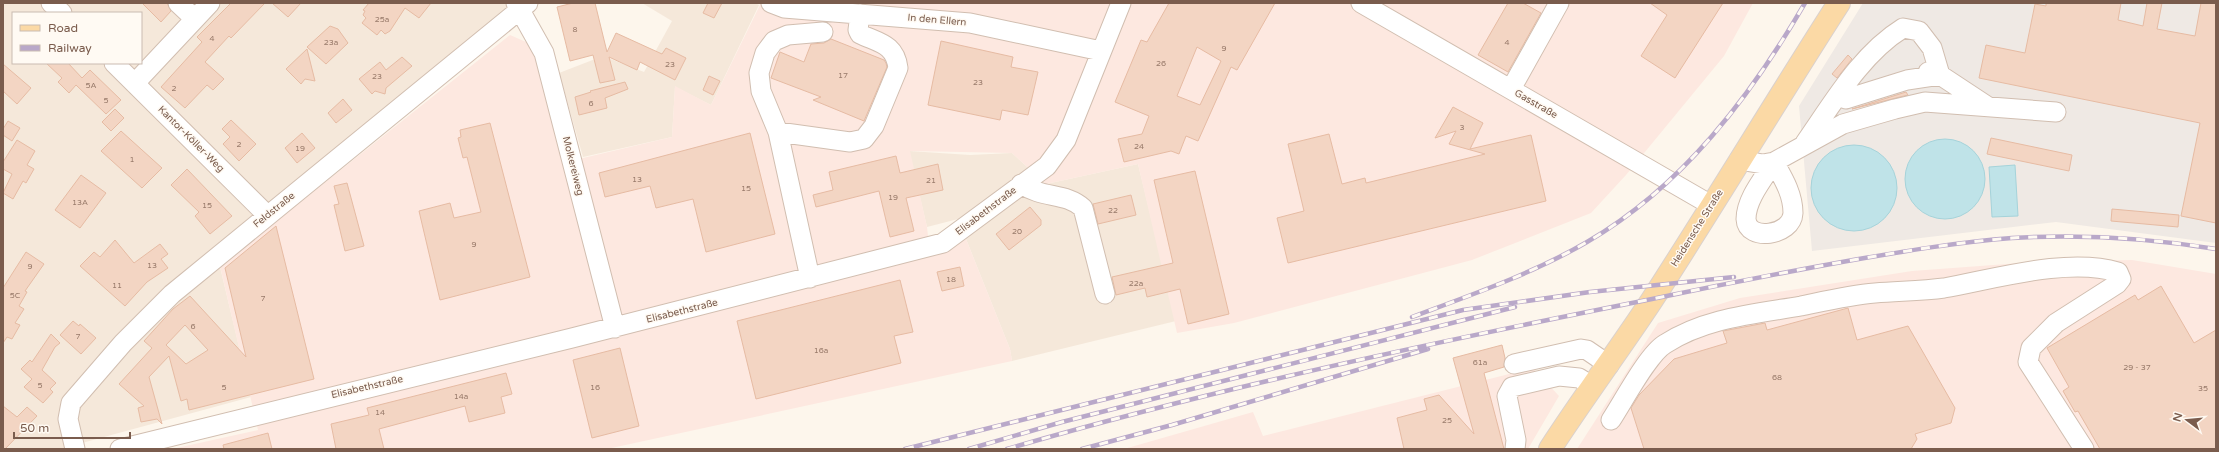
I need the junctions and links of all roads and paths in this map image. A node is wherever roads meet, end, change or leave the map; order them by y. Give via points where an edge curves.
1 (51, 3) edge
2 (178, 3) edge
3 (210, 3) edge
4 (771, 3) edge
5 (1121, 3) edge
6 (1361, 3) edge
7 (1559, 3) edge
8 (1839, 3) edge
9 (522, 5) edge
10 (61, 12) edge
11 (860, 14) junction
12 (195, 19) junction
13 (823, 32) dead end
14 (1101, 51) junction
15 (115, 64) edge
16 (1940, 75) junction
17 (135, 83) junction
18 (1511, 89) junction
19 (1843, 95) junction
20 (1988, 106) junction
21 (2056, 112) dead end
22 (778, 132) junction
23 (1804, 144) junction
24 (1739, 160) junction
25 (1022, 184) junction
26 (1711, 205) junction
27 (267, 216) junction
28 (810, 278) junction
29 (1105, 294) dead end
30 (615, 328) junction
31 (1514, 364) dead end
32 (1610, 365) junction
33 (1592, 386) junction
34 (1611, 420) dead end
35 (75, 449) edge
36 (120, 449) edge
37 (1514, 449) edge
38 (1550, 449) edge
39 (2084, 449) edge

1 - 10 street
2 - 12 street
3 - 12 street
4 - 11 street, In den Ellern via 784,8
5 - 14 street, Elisabethstraße
6 - 18 street, Gasstraße
7 - 18 street
8 - 24 main road, Heidensche Straße
9 - 27 street, Feldstraße
9 - 30 street, Molkereiweg via 544,53
11 - 14 street, In den Ellern via 970,23
11 - 22 street via 860,34 891,48 898,63 874,126 864,140 850,142
12 - 17 street
13 - 22 street via 781,37 769,46 759,72 760,86
14 - 25 street, Elisabethstraße via 1066,140 1047,166
15 - 17 street, Kantor-Köller-Weg
16 - 19 street via 1908,70 1890,74
16 - 19 street via 1932,48 1919,31 1903,28 1888,38
16 - 20 street
17 - 27 street, Kantor-Köller-Weg
18 - 26 street, Gasstraße
19 - 23 street
20 - 21 street
20 - 23 street via 1904,119 1839,133
20 - 23 street via 1925,102 1843,124
22 - 28 street
23 - 24 street via 1774,162 1763,164
24 - 26 main road, Heidensche Straße
25 - 28 street, Elisabethstraße via 942,243
25 - 29 street via 1033,192 1074,200 1083,208
26 - 32 main road, Heidensche Straße
27 - 35 street, Feldstraße via 172,294 123,343 71,403 68,419
28 - 30 street, Elisabethstraße
30 - 36 street, Elisabethstraße
31 - 32 street via 1581,349 1587,350
32 - 33 main road, Heidensche Straße
33 - 37 street via 1579,378 1559,376 1512,387 1507,396 1516,440
33 - 38 main road, Heidensche Straße
34 - 39 street via 1663,345 1678,336 1717,321 1873,293 1943,288 2055,269 2103,269 2118,272 2121,279 2056,323 2031,348 2028,362

